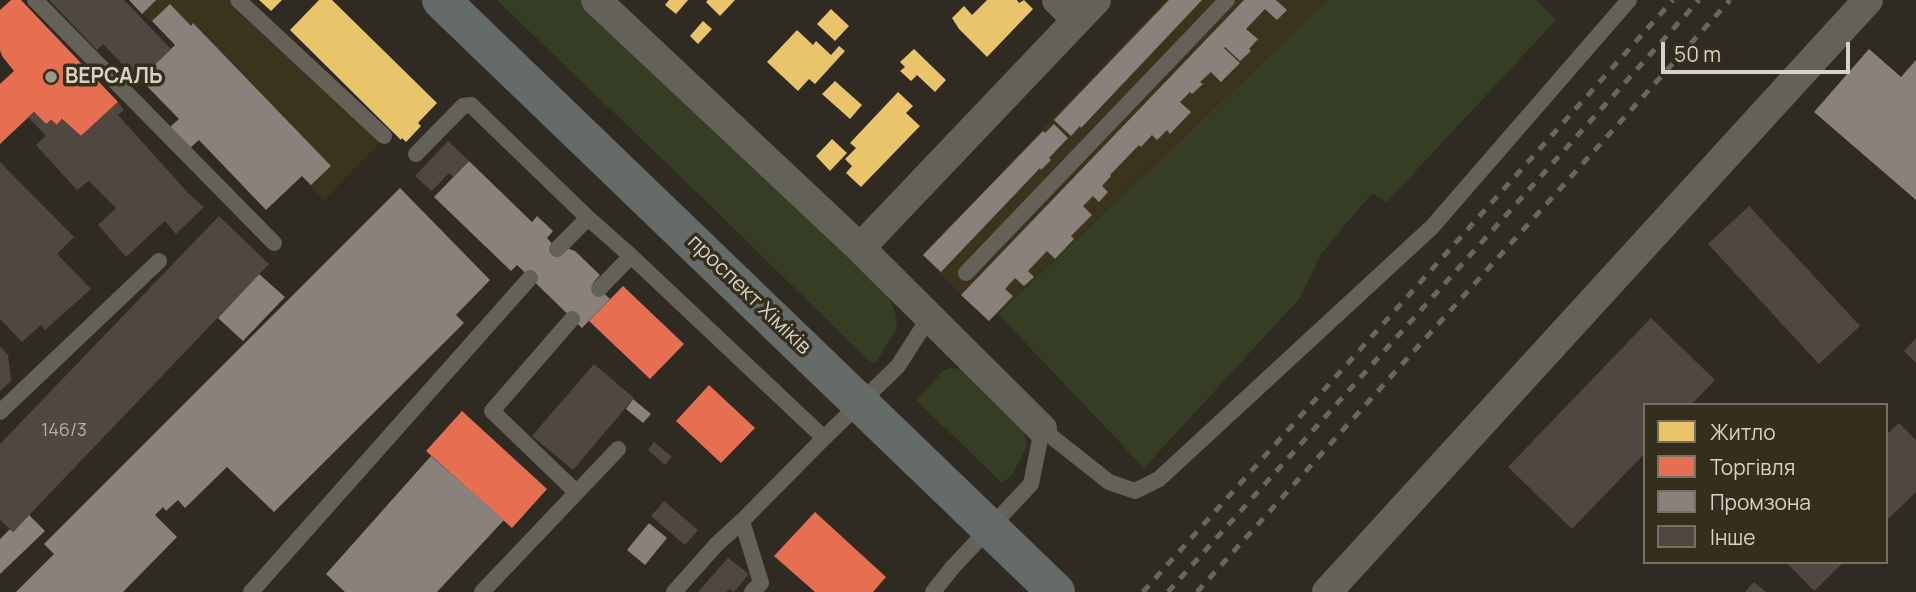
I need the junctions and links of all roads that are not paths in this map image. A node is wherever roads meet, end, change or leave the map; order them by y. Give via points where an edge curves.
1 (35, 0) edge
2 (238, 0) edge
3 (441, 0) edge
4 (596, 0) edge
5 (1227, 0) edge
6 (1629, 0) edge
7 (1868, 0) edge
8 (1076, 6) edge
9 (384, 136) dead end
10 (416, 154) dead end
11 (588, 218) junction
12 (274, 243) dead end
13 (860, 248) junction
14 (558, 249) dead end
15 (631, 256) junction
16 (159, 261) dead end
17 (966, 273) dead end
18 (530, 278) dead end
19 (599, 289) dead end
20 (930, 316) junction
21 (572, 319) dead end
22 (0, 412) edge
23 (1042, 429) junction
24 (824, 438) junction
25 (618, 449) dead end
26 (576, 492) junction
27 (742, 521) junction
28 (251, 592) edge
29 (482, 592) edge
30 (674, 592) edge
31 (752, 592) edge
32 (933, 592) edge
33 (1056, 592) edge
34 (1328, 592) edge

1 - 12 lane
2 - 9 lane
3 - 33 main road, проспект Хіміків
4 - 13 street
5 - 17 lane
6 - 23 lane via 1432,227 1159,479 1135,491 1109,482
7 - 34 street
8 - 13 street
10 - 11 lane via 463,106 471,105
11 - 14 lane
11 - 15 lane
13 - 20 street
15 - 19 lane
15 - 24 lane
16 - 22 lane
18 - 28 lane
20 - 23 street
20 - 24 lane via 898,366
21 - 26 lane via 492,411
23 - 32 lane via 1031,484
24 - 27 lane
25 - 26 lane
26 - 29 lane
27 - 30 lane
27 - 31 lane via 761,583

